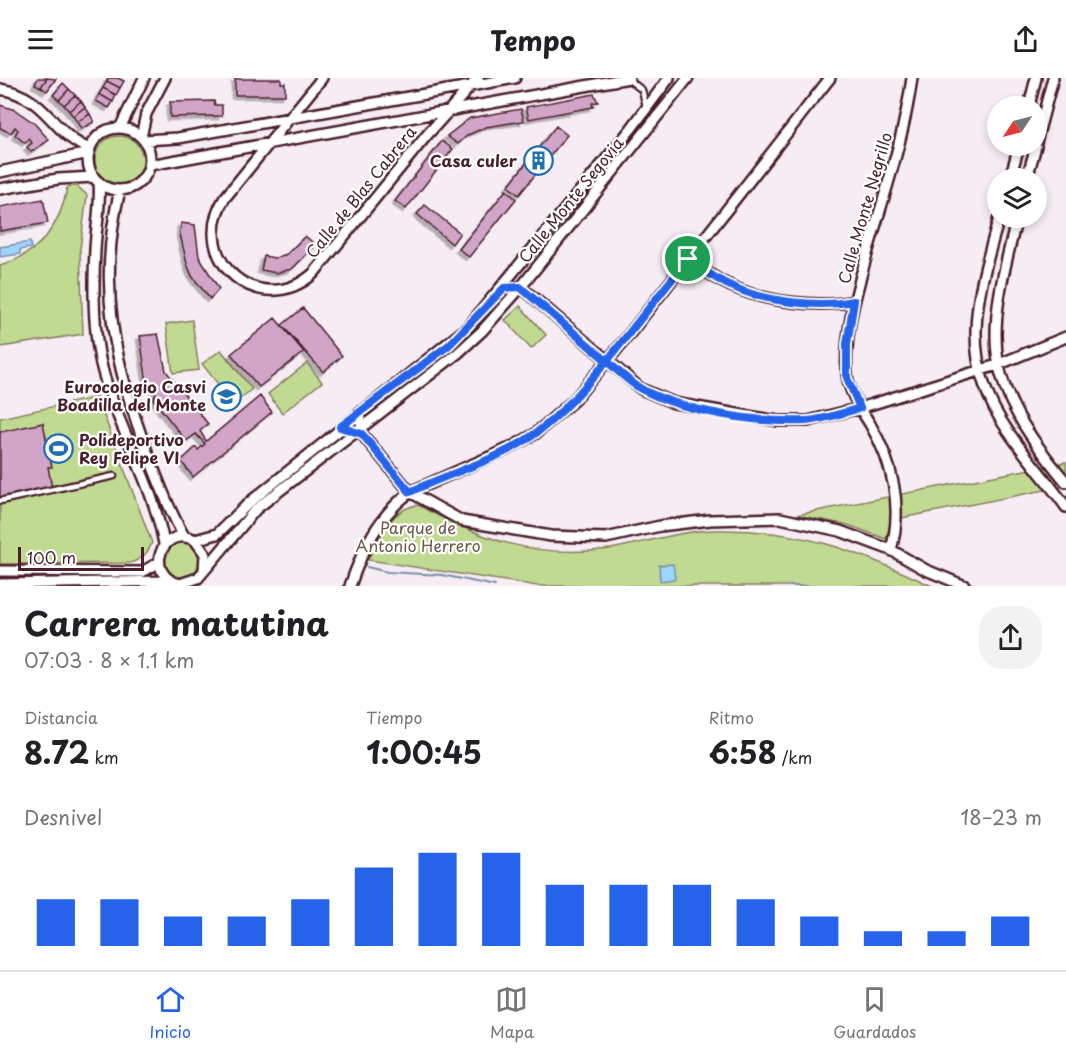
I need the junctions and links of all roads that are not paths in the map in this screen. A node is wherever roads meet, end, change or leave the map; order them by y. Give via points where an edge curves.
1 (144, 78) edge
2 (165, 78) edge
3 (322, 78) edge
4 (509, 78) edge
5 (628, 78) edge
6 (669, 78) edge
7 (688, 78) edge
8 (830, 78) edge
9 (912, 78) edge
10 (1036, 78) edge
11 (1053, 78) edge
12 (475, 82) edge
13 (0, 89) edge
14 (429, 94) junction
15 (1032, 96) edge
16 (1047, 101) edge
17 (646, 108) junction
18 (448, 110) junction
19 (432, 113) junction
20 (302, 116) junction
21 (288, 118) junction
22 (120, 128) junction
23 (302, 136) junction
24 (142, 139) junction
25 (270, 142) junction
26 (238, 147) junction
27 (89, 151) junction
28 (150, 165) junction
29 (250, 166) junction
30 (0, 172) edge
31 (96, 180) junction
32 (0, 189) edge
33 (120, 190) junction
34 (996, 228) edge
35 (1015, 228) edge
36 (688, 259) junction
37 (518, 269) junction
38 (520, 287) junction
39 (504, 288) junction
40 (854, 301) junction
41 (1066, 337) edge
42 (607, 361) junction
43 (997, 365) junction
44 (978, 370) junction
45 (860, 408) junction
46 (360, 412) junction
47 (340, 427) junction
48 (359, 430) junction
49 (114, 476) dead end
50 (1066, 482) edge
51 (410, 492) junction
52 (0, 501) edge
53 (1066, 507) edge
54 (184, 536) junction
55 (195, 540) junction
56 (164, 544) junction
57 (891, 550) junction
58 (158, 563) junction
59 (0, 571) edge
60 (199, 578) edge
61 (0, 584) edge
62 (177, 584) edge
63 (350, 586) edge
64 (966, 586) edge

1 - 22 street
2 - 24 street via 146,114
3 - 21 street, Calle de Blas Cabrera
4 - 12 street
5 - 17 lane via 642,90
5 - 18 street
6 - 17 street, Calle Monte Segovia
7 - 38 street, Calle Monte Segovia
8 - 36 street
9 - 40 street, Calle Monte Negrillo via 908,112
10 - 15 street
11 - 16 street
12 - 14 street
12 - 18 street, Calle de Blas Cabrera
13 - 27 street via 36,103 73,143
14 - 19 street via 438,102
14 - 20 street
17 - 37 street, Calle Monte Segovia
18 - 19 street
18 - 29 street, Calle de Blas Cabrera via 314,273 286,289 261,290 239,280 226,269 216,247 215,222 220,206
19 - 23 street
20 - 21 street
20 - 23 street via 296,122
21 - 24 street via 155,141
21 - 25 street, Calle de Blas Cabrera
22 - 24 street
22 - 27 street via 102,133
23 - 25 street
24 - 28 street via 148,148
25 - 26 street
25 - 29 street, Calle de Blas Cabrera
26 - 28 street
26 - 29 street via 245,152
27 - 30 street
27 - 31 street via 89,166
28 - 33 street via 142,180
31 - 32 street via 58,179
31 - 33 street
31 - 56 street via 100,200 95,293 101,364
33 - 54 street via 108,250 112,326 127,399 167,503
34 - 44 street via 982,278 975,331
35 - 43 street via 997,308
36 - 40 street via 732,287 779,299 828,306
36 - 42 street
37 - 38 street
37 - 39 street, Calle Monte Segovia
38 - 39 street
38 - 42 street
38 - 48 street, Calle Monte Segovia via 458,353
39 - 46 street, Calle Monte Segovia via 449,345
40 - 45 street, Calle Monte Negrillo via 847,344 847,378
41 - 43 street
42 - 45 street via 641,389 674,403 731,414 808,421
42 - 51 street via 574,400 535,434
43 - 44 street
43 - 50 street via 1035,446
44 - 45 street
44 - 53 street via 1006,429
45 - 57 street, Calle Monte Negrillo via 884,452 897,495 898,526
46 - 47 street, Calle Monte Segovia
46 - 48 street
47 - 48 street
47 - 55 street, Calle Monte Segovia via 249,502 217,534
48 - 51 street
48 - 60 street, Calle Monte Segovia via 256,509
49 - 52 lane
51 - 57 street via 462,521 542,535 606,538 710,520 780,518 840,531
51 - 63 street via 372,532
54 - 55 street
54 - 56 street
55 - 60 street via 205,554
56 - 58 street
57 - 64 street
58 - 59 street via 142,572
58 - 62 street via 163,574
60 - 62 street
61 - 62 street

